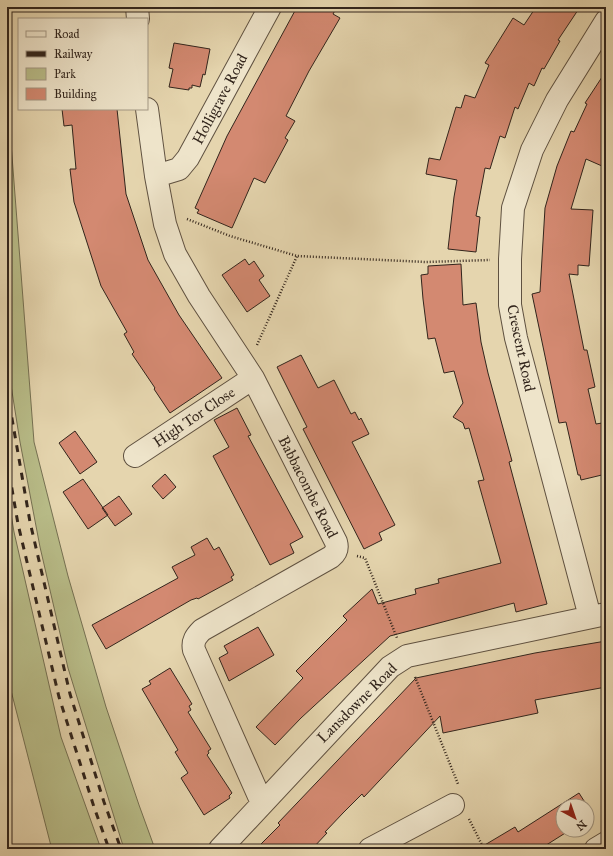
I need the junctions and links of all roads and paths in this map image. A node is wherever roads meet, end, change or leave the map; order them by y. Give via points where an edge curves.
1 (137, 7) edge
2 (270, 7) edge
3 (138, 18) edge
4 (606, 21) edge
5 (147, 110) edge
6 (156, 176) junction
7 (163, 213) junction
8 (297, 256) junction
9 (510, 259) junction
10 (240, 359) junction
11 (253, 378) junction
12 (135, 456) dead end
13 (337, 550) junction
14 (598, 616) edge
15 (407, 656) junction
16 (262, 803) junction
17 (460, 803) junction
18 (606, 843) edge
19 (220, 849) edge
20 (370, 849) edge
21 (484, 849) edge
22 (596, 849) edge

1 - 3 street
2 - 6 street, Holligrave Road via 188,158 179,169
4 - 9 street, Crescent Road via 558,100 532,150 513,208
5 - 6 street, Babbacombe Road
6 - 7 street, Babbacombe Road
7 - 8 path via 184,217 230,236
7 - 10 street, Babbacombe Road via 175,254
8 - 9 path via 426,262
8 - 10 path via 256,347
9 - 14 street, Crescent Road via 510,305 516,338
10 - 11 street, Babbacombe Road
11 - 12 street, High Tor Close
11 - 13 street, Babbacombe Road via 336,542
13 - 15 path via 365,558
13 - 16 street, Babbacombe Road via 331,557 202,630 193,644
14 - 15 street, Lansdowne Road
15 - 16 street, Lansdowne Road via 390,667
15 - 17 path
16 - 19 street, Lansdowne Road
17 - 20 street
17 - 21 path
18 - 22 street

